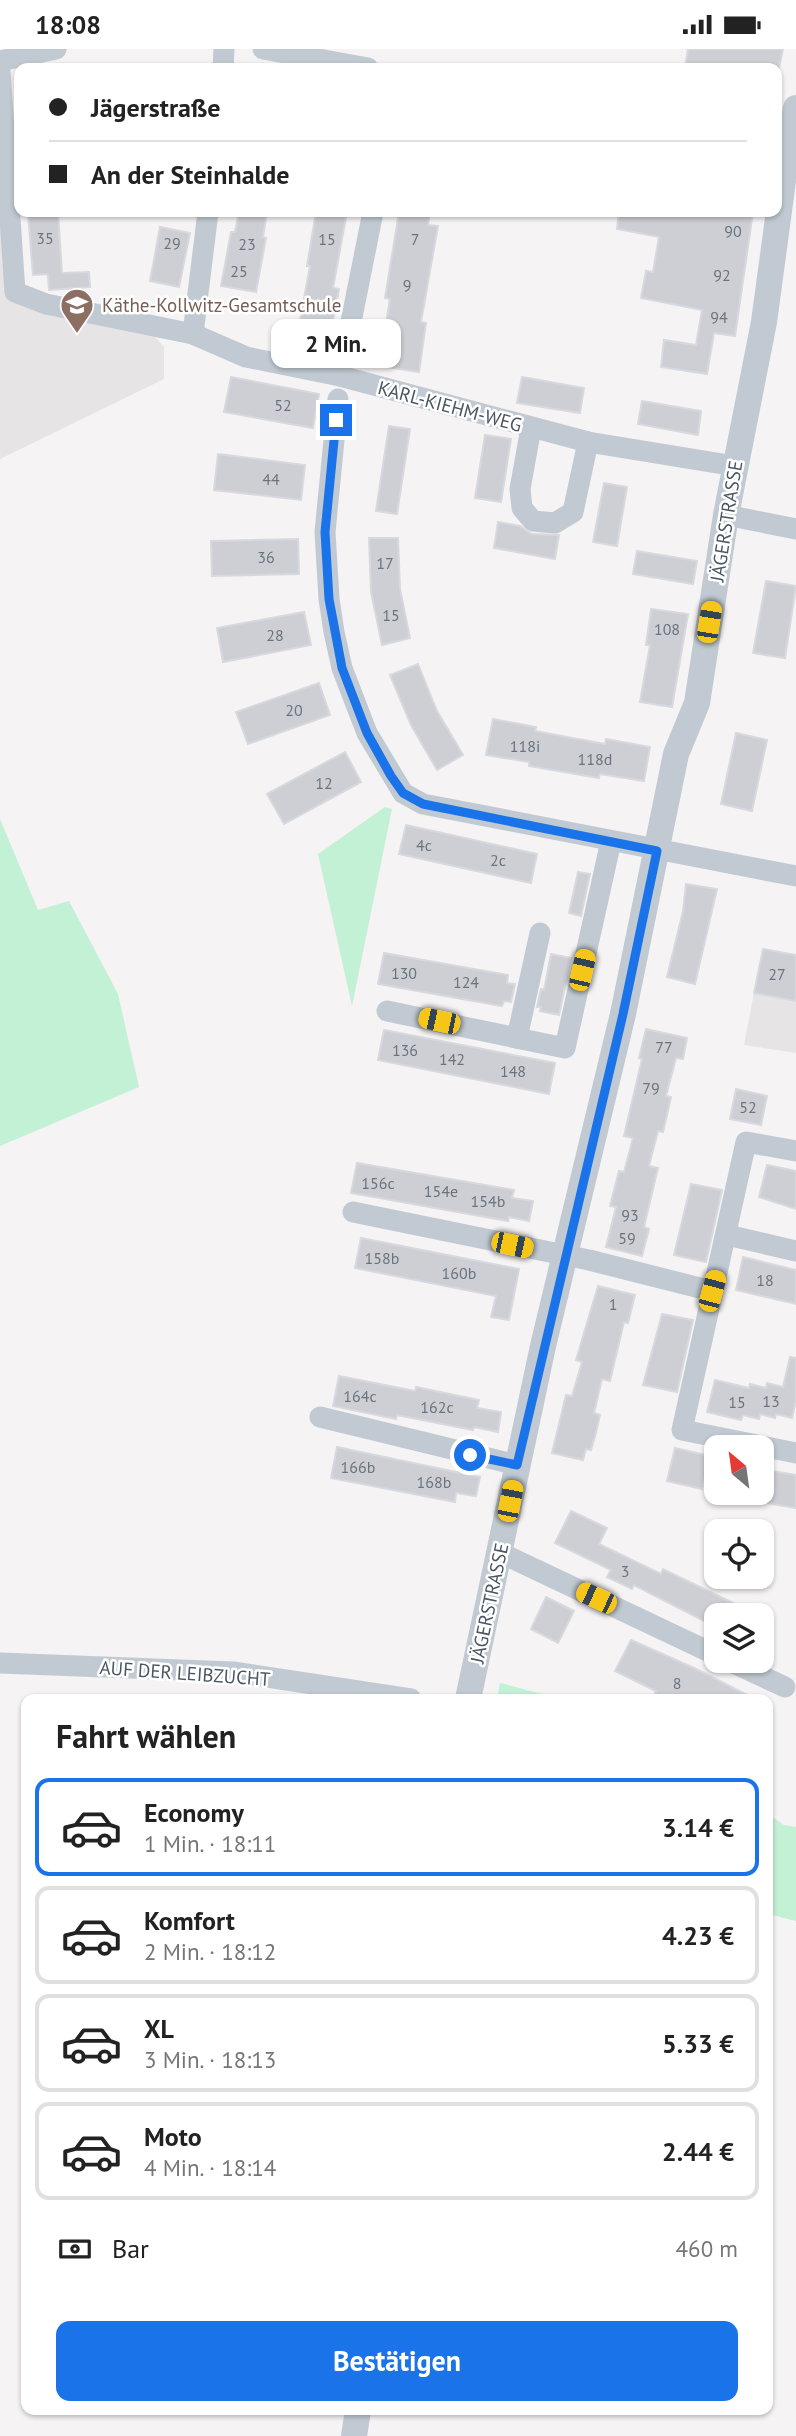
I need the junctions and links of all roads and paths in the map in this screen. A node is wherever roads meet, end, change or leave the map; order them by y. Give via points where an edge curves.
1 (57, 49) edge
2 (263, 49) edge
3 (0, 61) edge
4 (340, 63) edge
5 (0, 70) edge
6 (796, 108) edge
7 (783, 144) edge
8 (790, 182) edge
9 (207, 217) edge
10 (372, 217) edge
11 (193, 334) junction
12 (345, 352) dead end
13 (338, 399) dead end
14 (531, 428) junction
15 (587, 442) junction
16 (734, 466) junction
17 (726, 515) junction
18 (796, 529) edge
19 (611, 841) junction
20 (657, 851) junction
21 (796, 876) edge
22 (540, 933) dead end
23 (387, 1011) dead end
24 (517, 1038) junction
25 (796, 1151) edge
26 (353, 1212) dead end
27 (727, 1235) junction
28 (796, 1251) edge
29 (565, 1256) junction
30 (712, 1291) junction
31 (320, 1417) dead end
32 (796, 1453) edge
33 (517, 1465) junction
34 (501, 1553) junction
35 (704, 1648) edge
36 (0, 1663) edge
37 (755, 1673) edge
38 (785, 1687) dead end
39 (378, 1694) edge
40 (469, 1694) edge
41 (357, 2415) edge
42 (355, 2436) edge

1 - 3 street
2 - 4 street
5 - 11 street, KARL-KIEHM-WEG via 15,292 46,304
6 - 7 street, JÄGERSTRASSE
7 - 8 street, JÄGERSTRASSE
8 - 16 street, JÄGERSTRASSE
9 - 11 street
10 - 12 street
11 - 14 street, KARL-KIEHM-WEG via 246,357 340,376
13 - 19 street via 325,532 329,599 342,668 367,733 391,776 403,793 423,804
14 - 15 street, KARL-KIEHM-WEG
14 - 15 street, KARL-KIEHM-WEG via 520,489 522,508 533,520 555,523 573,512
15 - 16 street, KARL-KIEHM-WEG
16 - 17 street, JÄGERSTRASSE
17 - 18 street
17 - 20 street, JÄGERSTRASSE via 697,703 677,754
19 - 20 street
19 - 24 street via 565,1048
20 - 21 street
20 - 29 street, JÄGERSTRASSE
22 - 24 street
23 - 24 street
25 - 27 street via 746,1142
26 - 29 street
27 - 28 street
27 - 30 street
29 - 30 street
29 - 33 street, JÄGERSTRASSE
30 - 32 street via 682,1430
31 - 33 street
33 - 34 street, JÄGERSTRASSE
34 - 35 street
34 - 40 street, JÄGERSTRASSE
36 - 39 street, AUF DER LEIBZUCHT via 233,1672
37 - 38 street
41 - 42 street

